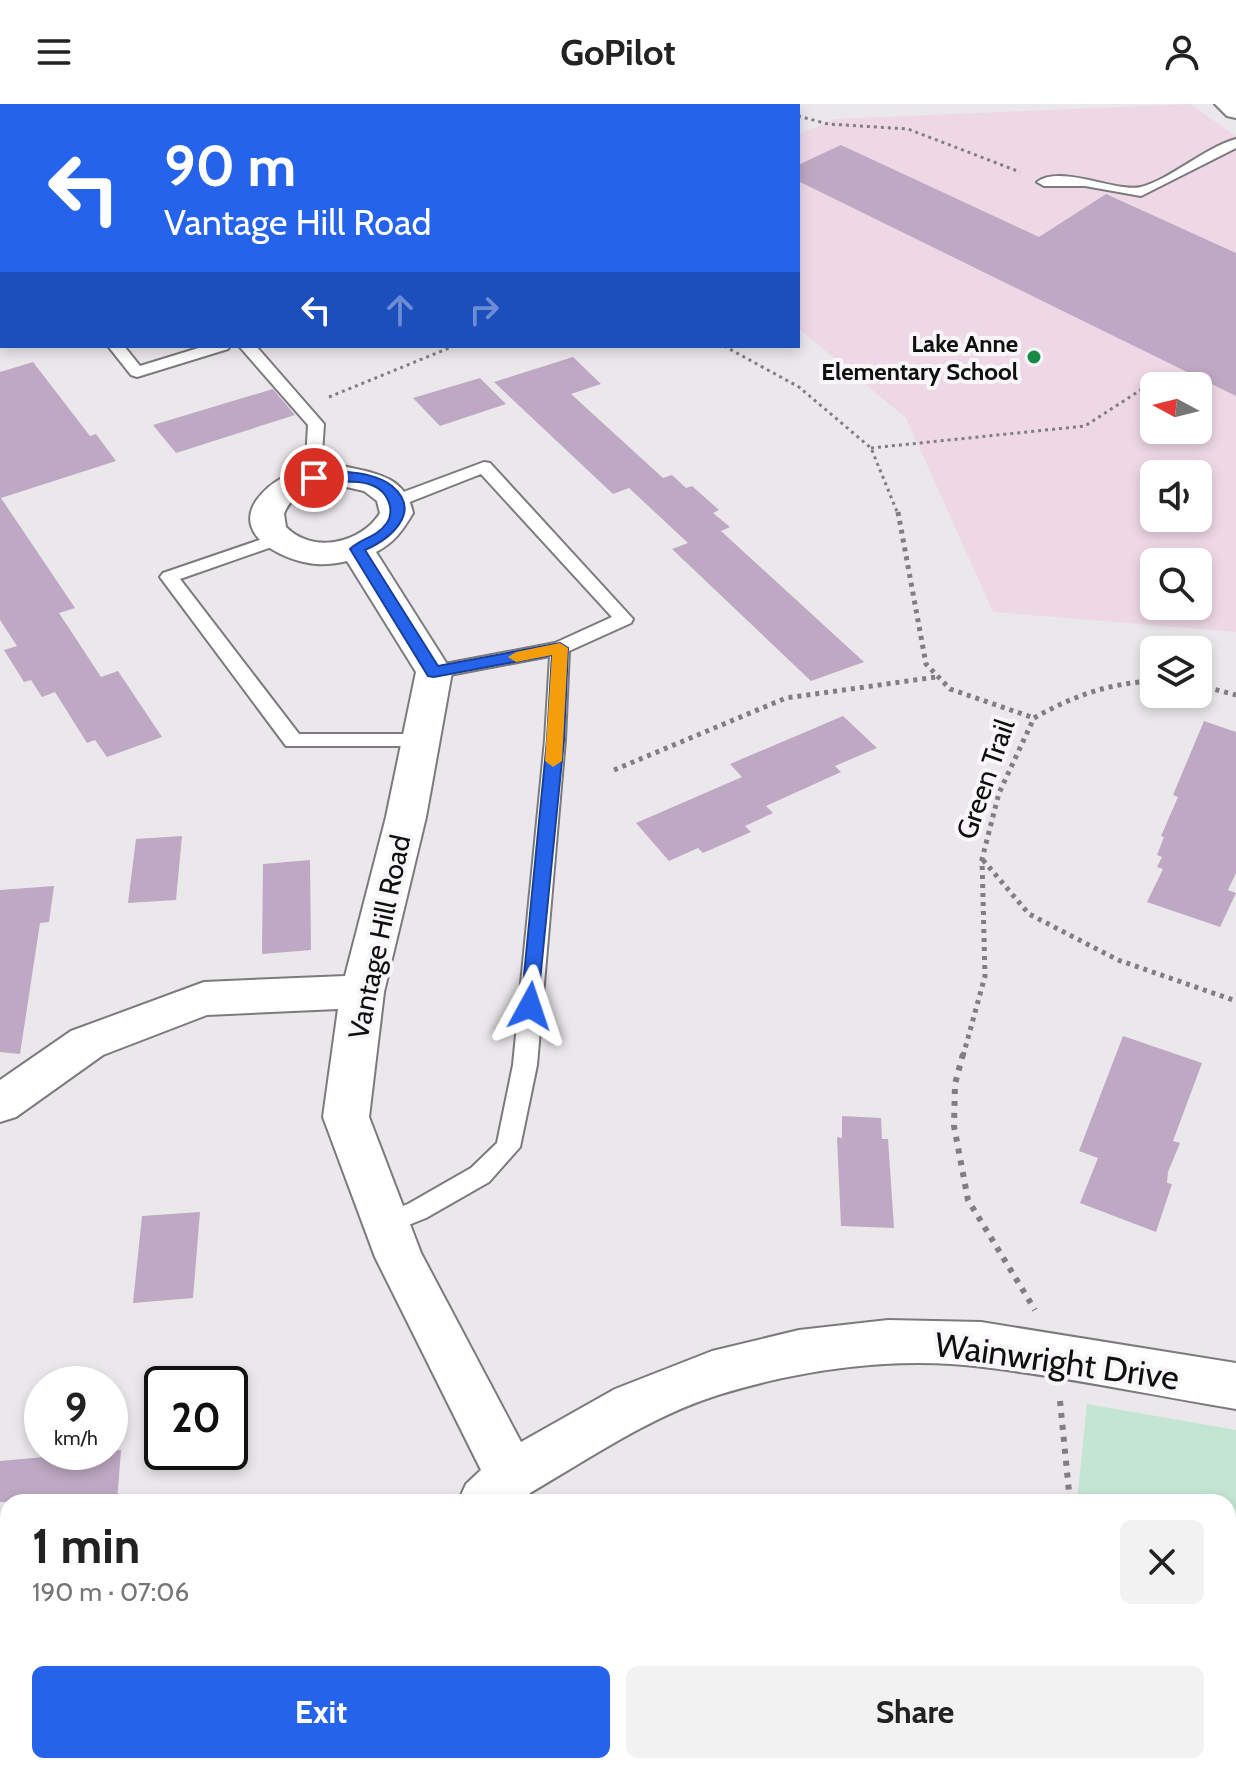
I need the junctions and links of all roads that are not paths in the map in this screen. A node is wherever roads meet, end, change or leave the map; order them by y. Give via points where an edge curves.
1 (1228, 104) edge
2 (1236, 110) edge
3 (1236, 143) edge
4 (1044, 182) road end
5 (118, 348) edge
6 (215, 348) edge
7 (249, 348) edge
8 (314, 478) junction
9 (396, 501) junction
10 (277, 539) junction
11 (357, 549) junction
12 (560, 648) junction
13 (434, 672) junction
14 (420, 741) junction
15 (362, 992) junction
16 (0, 1104) edge
17 (386, 1223) junction
18 (1236, 1386) edge
19 (498, 1489) edge

1 - 2 street
3 - 4 lane via 1141,192 1085,182
5 - 6 lane via 137,372
7 - 8 lane via 316,424
8 - 9 street via 365,478 387,489
8 - 10 street via 276,496 267,509 269,531
9 - 11 street via 393,526
9 - 12 lane via 484,467 624,619
10 - 11 street via 309,552
10 - 14 lane via 169,577 293,741
11 - 13 street
12 - 13 lane
12 - 17 lane via 525,1065 508,1147 480,1175
13 - 14 street, Vantage Hill Road
14 - 15 street, Vantage Hill Road
15 - 16 street via 204,999 87,1043
15 - 17 street, Vantage Hill Road via 346,1117
17 - 19 street, Vantage Hill Road
18 - 19 street, Wainwright Drive via 981,1344 888,1342 799,1352 712,1374 633,1406

